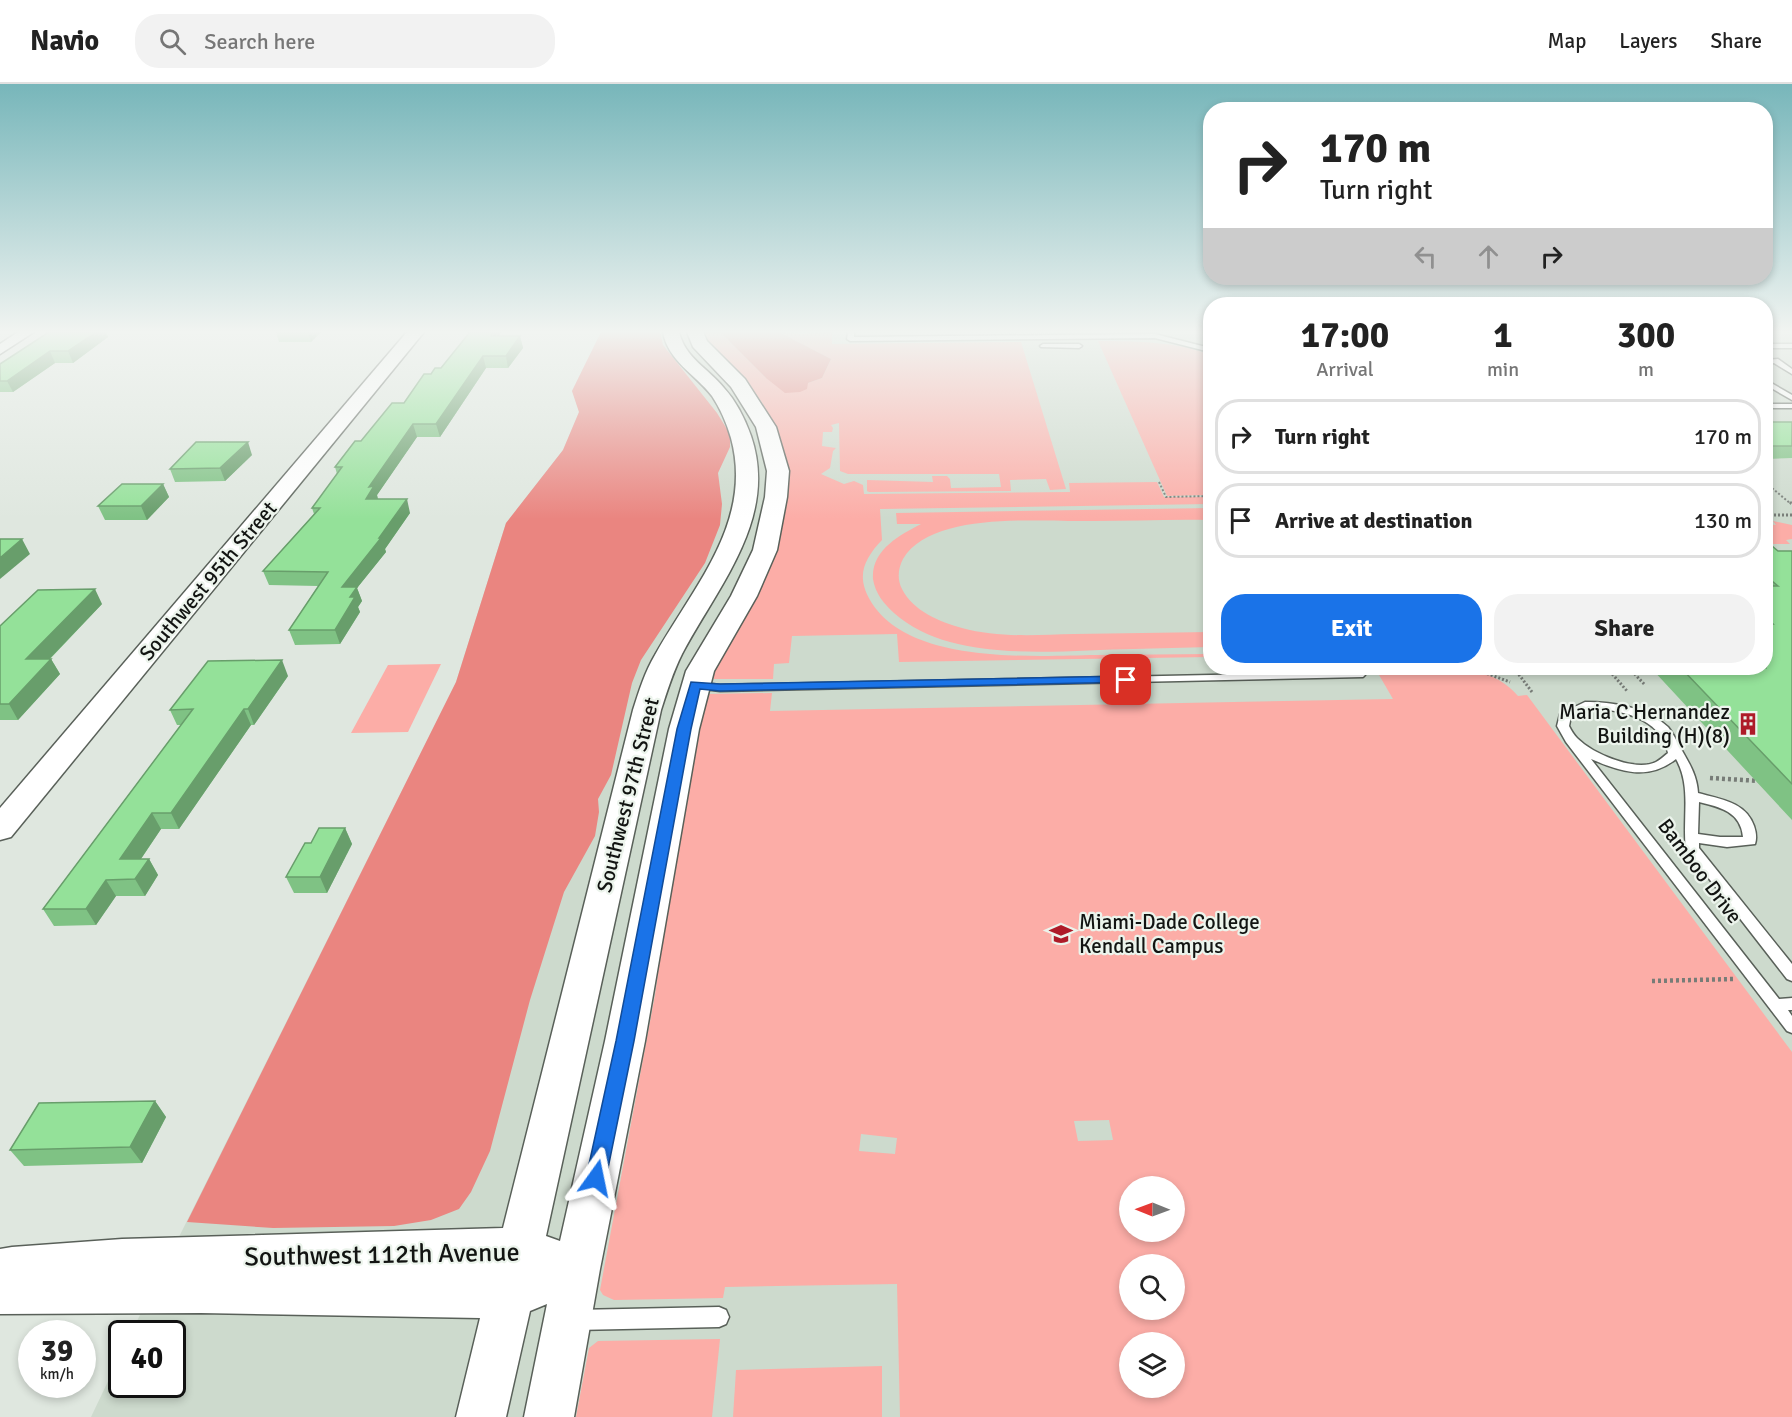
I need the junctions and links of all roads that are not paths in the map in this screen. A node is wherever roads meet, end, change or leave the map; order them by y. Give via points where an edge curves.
1 (364, 394) edge
2 (719, 394) edge
3 (746, 394) edge
4 (724, 401) junction
5 (1792, 405) edge
6 (1773, 406) edge
7 (764, 423) junction
8 (696, 613) junction
9 (1359, 675) dead end
10 (695, 685) junction
11 (1572, 742) junction
12 (1674, 747) junction
13 (1692, 796) junction
14 (0, 829) edge
15 (1690, 837) junction
16 (1792, 975) edge
17 (1792, 1004) edge
18 (1775, 1005) junction
19 (1792, 1027) edge
20 (521, 1249) junction
21 (577, 1269) junction
22 (0, 1272) edge
23 (0, 1291) edge
24 (512, 1295) junction
25 (719, 1317) dead end
26 (568, 1321) junction
27 (481, 1417) edge
28 (549, 1417) edge

1 - 14 street, Southwest 95th Street
2 - 4 street, Southwest 97th Street
3 - 7 street, Southwest 97th Street
4 - 7 street via 739,402 750,418
4 - 8 street, Southwest 97th Street via 741,436 746,460 744,512 728,556
5 - 6 lane
7 - 10 street, Southwest 97th Street via 778,471 771,529 753,578 706,658
8 - 10 street via 696,634 676,675 681,682
8 - 20 street, Southwest 97th Street via 663,666 647,710
9 - 10 lane
10 - 21 street, Southwest 97th Street
11 - 12 lane via 1604,761 1643,768 1670,760
11 - 12 lane, Bamboo Drive via 1565,734 1562,718 1574,708 1597,705 1640,715 1663,730
11 - 18 lane, Bamboo Drive
12 - 13 lane, Bamboo Drive via 1689,772
13 - 15 lane, Bamboo Drive
13 - 15 lane via 1737,809 1747,820 1750,841 1726,843
15 - 16 lane, Bamboo Drive via 1700,860
17 - 18 lane
18 - 19 lane, Bamboo Drive
20 - 21 street, Southwest 112th Avenue
20 - 22 street, Southwest 112th Avenue via 122,1261
20 - 24 street, Southwest 97th Street
21 - 24 street, Southwest 112th Avenue
21 - 26 street, Southwest 97th Street
23 - 24 street, Southwest 112th Avenue
24 - 27 street, Southwest 97th Street
25 - 26 lane
26 - 28 street, Southwest 97th Street

